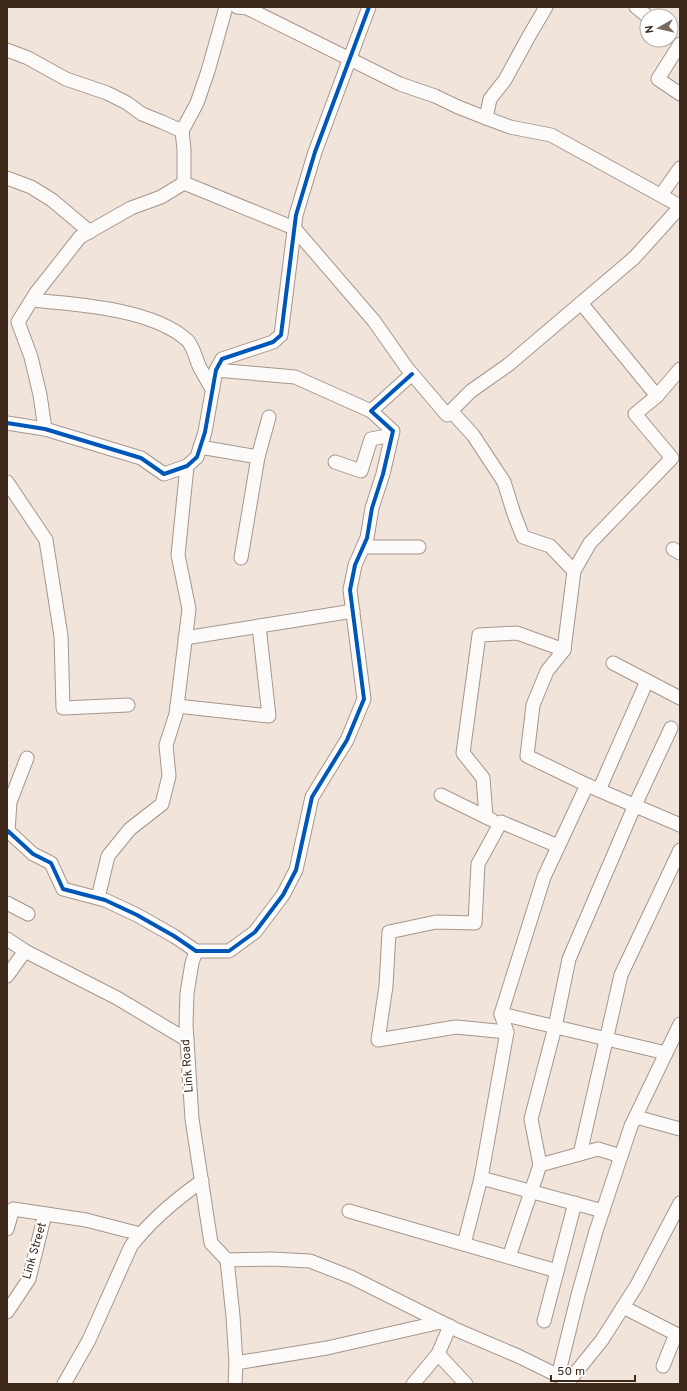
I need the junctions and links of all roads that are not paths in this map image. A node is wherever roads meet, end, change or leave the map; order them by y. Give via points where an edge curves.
1 (226, 7) edge
2 (237, 7) edge
3 (369, 7) edge
4 (546, 7) edge
5 (674, 48) edge
6 (7, 50) edge
7 (349, 59) junction
8 (680, 94) edge
9 (486, 118) junction
10 (182, 132) junction
11 (680, 168) edge
12 (7, 178) edge
13 (184, 183) junction
14 (661, 195) junction
15 (680, 207) edge
16 (294, 228) junction
17 (90, 232) junction
18 (32, 300) junction
19 (581, 303) junction
20 (680, 369) edge
21 (216, 370) junction
22 (412, 374) junction
23 (212, 389) junction
24 (657, 396) junction
25 (451, 410) junction
26 (371, 411) junction
27 (269, 417) dead end
28 (7, 423) edge
29 (46, 429) junction
30 (392, 435) junction
31 (200, 448) junction
32 (258, 457) junction
33 (335, 462) dead end
34 (187, 466) junction
35 (7, 482) edge
36 (363, 547) junction
37 (419, 547) dead end
38 (241, 558) dead end
39 (574, 571) junction
40 (353, 611) junction
41 (259, 626) junction
42 (185, 638) junction
43 (564, 650) junction
44 (613, 663) dead end
45 (647, 681) junction
46 (680, 698) edge
47 (128, 705) dead end
48 (177, 706) junction
49 (671, 728) dead end
50 (27, 758) dead end
51 (593, 787) junction
52 (440, 795) dead end
53 (635, 805) junction
54 (486, 817) junction
55 (500, 824) junction
56 (680, 825) edge
57 (8, 832) edge
58 (558, 846) junction
59 (680, 850) edge
60 (98, 898) junction
61 (7, 903) edge
62 (28, 914) dead end
63 (7, 939) edge
64 (25, 950) junction
65 (196, 951) junction
66 (7, 976) edge
67 (501, 1014) junction
68 (680, 1024) edge
69 (554, 1027) junction
70 (507, 1032) junction
71 (606, 1039) junction
72 (187, 1040) junction
73 (666, 1053) junction
74 (636, 1117) junction
75 (680, 1129) edge
76 (580, 1154) junction
77 (621, 1156) junction
78 (540, 1165) junction
79 (482, 1178) junction
80 (202, 1181) junction
81 (532, 1192) junction
82 (575, 1203) junction
83 (680, 1203) edge
84 (603, 1210) junction
85 (349, 1211) dead end
86 (45, 1214) junction
87 (7, 1229) edge
88 (140, 1234) junction
89 (464, 1244) junction
90 (509, 1257) junction
91 (227, 1260) junction
92 (557, 1271) junction
93 (623, 1307) junction
94 (8, 1308) edge
95 (544, 1321) dead end
96 (445, 1324) junction
97 (438, 1354) junction
98 (236, 1363) junction
99 (662, 1366) dead end
100 (565, 1381) edge
101 (64, 1384) edge
102 (235, 1384) edge
103 (413, 1384) edge
104 (466, 1384) edge

1 - 10 street via 197,103
2 - 7 street via 247,8
3 - 7 street
4 - 9 street via 506,80 490,99
5 - 8 street via 658,79
6 - 10 street via 66,78 108,93 142,114
7 - 9 street via 400,84
7 - 16 street via 315,152
9 - 14 street via 510,127 551,135
10 - 13 street
11 - 14 street
12 - 17 street via 31,187 52,200
13 - 16 street
13 - 17 street via 161,197 131,208
14 - 15 street
15 - 19 street via 634,258
16 - 21 street via 281,335 273,342 222,359
16 - 22 street via 374,321
17 - 18 street via 80,237
18 - 23 street via 73,303 135,314 166,326 189,340
18 - 29 street via 18,322 31,357
19 - 24 street
19 - 25 street
20 - 24 street
21 - 23 street
21 - 26 street via 295,378
22 - 25 street via 447,415
22 - 26 street
23 - 31 street via 206,432
24 - 39 street via 635,414 672,458 590,543
25 - 39 street via 473,435 504,482 523,537 550,546
26 - 30 street via 393,431
27 - 32 street
28 - 29 street
29 - 34 street via 141,458 164,474
30 - 33 street via 371,439 361,471
30 - 36 street
31 - 32 street
31 - 34 street via 197,457
32 - 38 street
34 - 42 street via 178,555 189,609
35 - 47 street via 46,540 61,636 63,708
36 - 37 street
36 - 40 street via 355,565 350,590
39 - 43 street
40 - 41 street
40 - 65 street via 364,699 347,740 312,797 296,870 283,895 255,932 229,951
41 - 42 street
41 - 48 street via 269,716
42 - 48 street
43 - 51 street via 547,670 533,705 527,756
43 - 54 street via 517,633 479,635 463,753 483,778
44 - 45 street
45 - 46 street
45 - 51 street
48 - 60 street via 166,745 169,776 162,804 130,829 108,856
49 - 53 street
50 - 57 street via 10,802
51 - 53 street
51 - 58 street
52 - 54 street
53 - 56 street
53 - 69 street via 569,959
54 - 55 street
55 - 58 street via 501,822
55 - 70 street via 478,864 475,923 436,922 389,932 386,986 378,1040 456,1027
57 - 60 street via 33,854 51,863 63,889
58 - 67 street via 544,876
59 - 71 street via 621,975
60 - 65 street via 137,915
61 - 62 street
63 - 64 street
64 - 66 street
64 - 72 street via 117,998
65 - 72 street, Link Road via 187,993
67 - 69 street
67 - 70 street
68 - 73 street
69 - 71 street
69 - 78 street via 531,1119
70 - 79 street
71 - 73 street
71 - 76 street
72 - 80 street, Link Road via 192,1119
73 - 74 street
74 - 75 street
74 - 77 street
76 - 77 street via 598,1150
76 - 78 street
77 - 84 street
78 - 81 street
79 - 81 street
79 - 89 street
80 - 88 street via 160,1213
80 - 91 street, Link Road via 211,1243
81 - 82 street
81 - 90 street
82 - 84 street
82 - 92 street
83 - 93 street
84 - 100 street via 578,1295
85 - 89 street
86 - 87 street via 13,1209
86 - 88 street via 86,1220
86 - 94 street, Link Street via 29,1279
88 - 101 street via 131,1246 89,1340
89 - 90 street
90 - 92 street
91 - 96 street via 310,1261 351,1277
91 - 98 street
92 - 95 street
93 - 99 street via 676,1334
93 - 100 street via 602,1340
96 - 97 street
96 - 98 street
96 - 100 street via 518,1356
97 - 103 street
97 - 104 street
98 - 102 street

